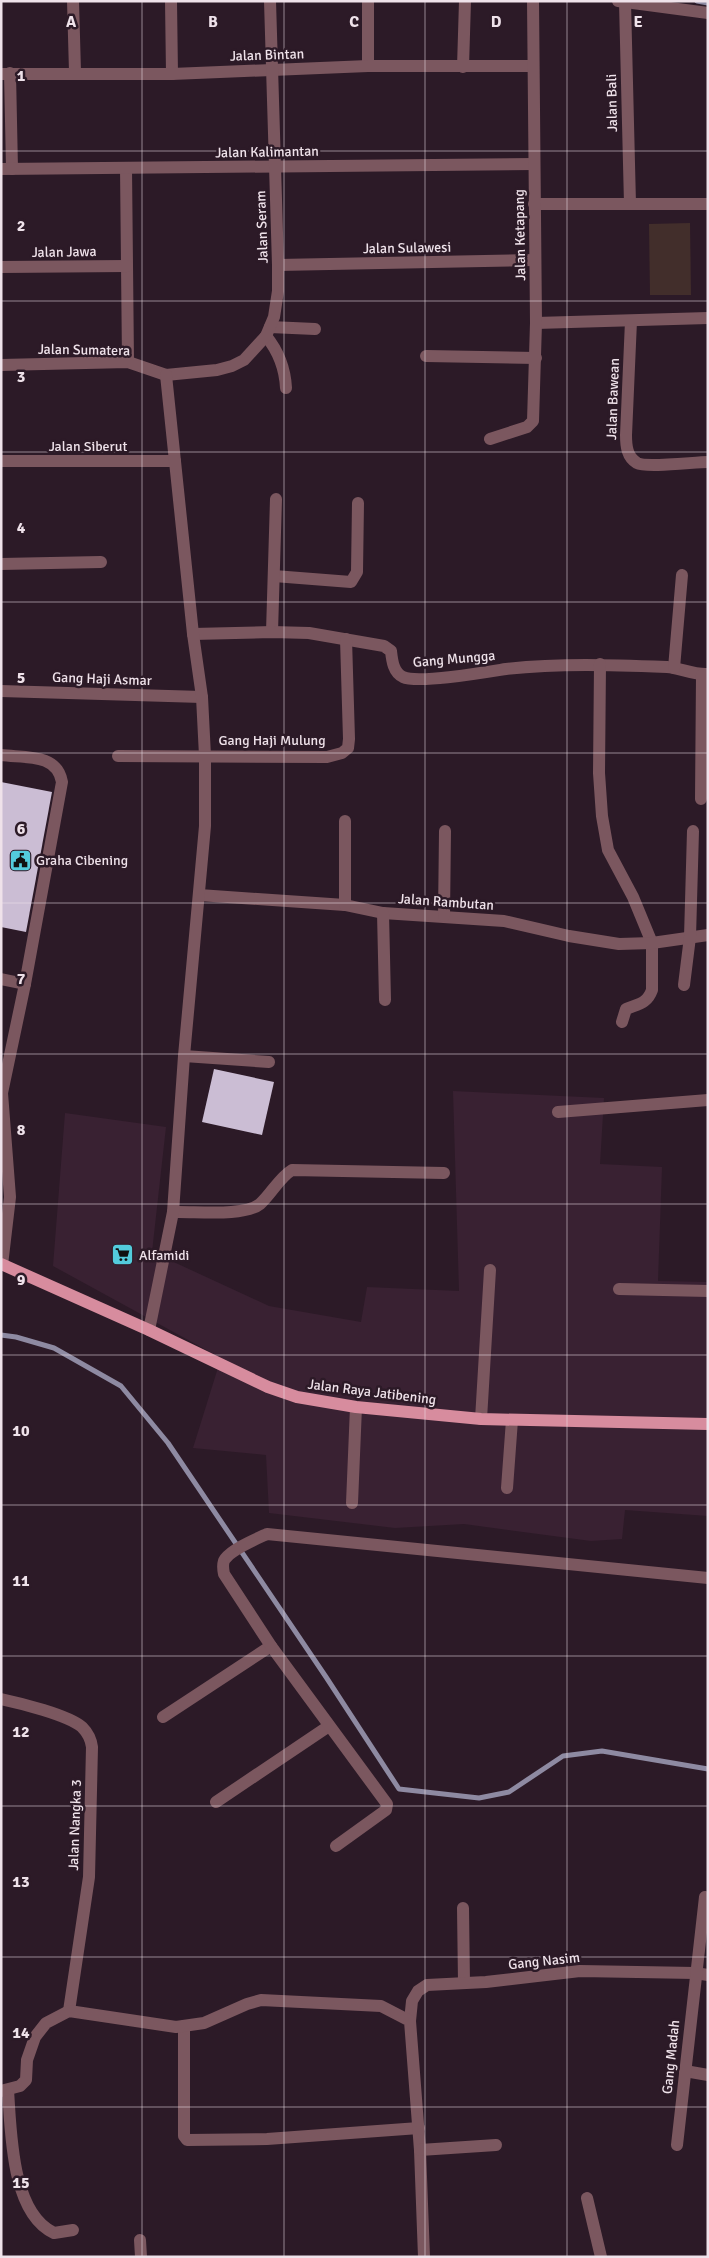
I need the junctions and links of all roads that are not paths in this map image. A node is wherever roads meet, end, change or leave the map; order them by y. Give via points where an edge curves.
1 (73, 1) edge
2 (171, 1) edge
3 (270, 1) edge
4 (368, 1) edge
5 (465, 1) edge
6 (533, 1) edge
7 (621, 2) edge
8 (708, 13) edge
9 (368, 66) junction
10 (533, 66) junction
11 (463, 67) junction
12 (272, 69) junction
13 (75, 72) junction
14 (6, 74) edge
15 (172, 74) junction
16 (534, 164) junction
17 (274, 166) junction
18 (126, 168) junction
19 (7, 169) edge
20 (534, 204) junction
21 (630, 204) junction
22 (708, 204) edge
23 (535, 260) junction
24 (278, 265) junction
25 (127, 266) junction
26 (1, 268) edge
27 (708, 318) edge
28 (631, 321) junction
29 (536, 323) junction
30 (315, 329) dead end
31 (268, 332) junction
32 (426, 356) dead end
33 (536, 358) junction
34 (128, 362) junction
35 (1, 365) edge
36 (166, 375) junction
37 (286, 388) dead end
38 (490, 439) dead end
39 (1, 461) edge
40 (175, 461) junction
41 (708, 462) edge
42 (276, 499) dead end
43 (358, 503) dead end
44 (101, 562) dead end
45 (1, 564) edge
46 (682, 575) dead end
47 (274, 576) junction
48 (272, 632) junction
49 (193, 634) junction
50 (346, 639) junction
51 (600, 664) junction
52 (674, 668) junction
53 (705, 674) edge
54 (1, 691) edge
55 (202, 697) junction
56 (1, 755) edge
57 (118, 756) dead end
58 (206, 756) junction
59 (701, 799) dead end
60 (345, 821) dead end
61 (445, 831) dead end
62 (694, 831) dead end
63 (198, 895) junction
64 (345, 905) junction
65 (384, 913) junction
66 (444, 916) junction
67 (708, 935) edge
68 (690, 937) junction
69 (652, 943) junction
70 (1, 979) edge
71 (25, 984) junction
72 (684, 986) dead end
73 (385, 1000) dead end
74 (622, 1022) dead end
75 (184, 1056) junction
76 (269, 1062) dead end
77 (708, 1100) edge
78 (558, 1112) dead end
79 (444, 1173) dead end
80 (173, 1212) junction
81 (2, 1264) edge
82 (490, 1270) dead end
83 (618, 1288) dead end
84 (708, 1291) edge
85 (149, 1330) junction
86 (356, 1407) junction
87 (481, 1419) junction
88 (512, 1420) junction
89 (708, 1424) edge
90 (507, 1488) dead end
91 (352, 1503) dead end
92 (708, 1578) edge
93 (271, 1646) junction
94 (1, 1699) edge
95 (163, 1717) dead end
96 (330, 1726) junction
97 (216, 1802) dead end
98 (336, 1846) dead end
99 (705, 1897) dead end
100 (463, 1908) dead end
101 (701, 1974) edge
102 (464, 1983) junction
103 (69, 2011) junction
104 (410, 2021) junction
105 (184, 2026) junction
106 (685, 2071) junction
107 (708, 2075) edge
108 (5, 2090) edge
109 (419, 2128) junction
110 (496, 2145) dead end
111 (676, 2145) dead end
112 (420, 2150) junction
113 (586, 2198) dead end
114 (72, 2230) dead end
115 (140, 2240) dead end
116 (140, 2257) edge
117 (424, 2257) edge
118 (601, 2257) edge

1 - 13 street
2 - 15 street
3 - 12 street, Jalan Seram
4 - 9 street
5 - 11 street
6 - 10 street, Jalan Ketapang
7 - 8 street
7 - 21 street, Jalan Bali
9 - 11 street, Jalan Bintan
9 - 12 street, Jalan Bintan
10 - 11 street, Jalan Bintan
10 - 16 street, Jalan Ketapang
12 - 15 street, Jalan Bintan
12 - 17 street, Jalan Seram
13 - 14 street, Jalan Bintan
13 - 15 street, Jalan Bintan
14 - 19 street
16 - 17 street, Jalan Kalimantan
16 - 20 street, Jalan Ketapang
17 - 18 street, Jalan Kalimantan
17 - 24 street, Jalan Seram
18 - 19 street, Jalan Kalimantan
18 - 25 street
20 - 21 street
20 - 23 street, Jalan Ketapang
21 - 22 street
23 - 24 street, Jalan Sulawesi
23 - 29 street, Jalan Ketapang
24 - 31 street, Jalan Seram via 274,318
25 - 26 street, Jalan Jawa
25 - 34 street
27 - 28 street
28 - 29 street
28 - 41 street, Jalan Bawean via 626,435 629,454 642,465
29 - 33 street, Jalan Ketapang
30 - 31 street
31 - 36 street, Jalan Seram via 244,360 232,366
31 - 37 street via 281,361
32 - 33 street
33 - 38 street, Jalan Ketapang via 534,420 527,427
34 - 35 street, Jalan Sumatera
34 - 36 street, Jalan Sumatera
36 - 40 street
39 - 40 street, Jalan Siberut
40 - 49 street
42 - 47 street
43 - 47 street via 357,572 351,582
44 - 45 street
46 - 52 street
47 - 48 street
48 - 49 street, Gang Mungga
48 - 50 street, Gang Mungga
49 - 55 street
50 - 51 street, Gang Mungga via 388,647 394,668 403,677 411,678
50 - 58 street, Gang Haji Mulung via 348,748 326,756
51 - 52 street, Gang Mungga
51 - 69 street via 599,773 608,850
52 - 53 street, Gang Mungga
53 - 59 street
54 - 55 street, Gang Haji Asmar
55 - 58 street
56 - 71 street via 47,761 58,768 62,782
57 - 58 street
58 - 63 street via 205,826
60 - 64 street
61 - 66 street
62 - 68 street
63 - 64 street, Jalan Rambutan
63 - 75 street
64 - 65 street, Jalan Rambutan
65 - 66 street, Jalan Rambutan
65 - 73 street
66 - 69 street, Jalan Rambutan via 504,921 619,944
67 - 68 street, Jalan Rambutan
68 - 69 street, Jalan Rambutan
68 - 72 street
69 - 74 street via 652,990 649,998 626,1009
70 - 71 street
71 - 81 street via 2,1093 10,1197
75 - 76 street
75 - 80 street
77 - 78 street
79 - 80 street via 292,1170 260,1204 248,1211
80 - 85 street
81 - 85 main road, Jalan Raya Jatibening
82 - 87 street
83 - 84 street
85 - 86 main road, Jalan Raya Jatibening via 268,1387 297,1397
86 - 87 main road, Jalan Raya Jatibening
86 - 91 street
87 - 88 main road, Jalan Raya Jatibening
88 - 89 main road, Jalan Raya Jatibening
88 - 90 street
92 - 93 street via 267,1534 225,1558 223,1565 224,1574
93 - 95 street
93 - 96 street
94 - 103 street, Jalan Nangka 3 via 20,1702 81,1726 92,1747 89,1877
96 - 97 street
96 - 98 street via 387,1804 386,1810
99 - 101 street, Gang Madah
100 - 102 street
101 - 102 street, Gang Nasim via 580,1971
101 - 106 street, Gang Madah
102 - 104 street, Gang Nasim via 427,1985 418,1991 412,2001
103 - 105 street
103 - 108 street via 46,2022 34,2037 26,2080 20,2086
104 - 105 street via 382,2006 261,2000 204,2023
104 - 109 street, Gang Nasim
105 - 109 street via 184,2136 187,2140 266,2139
106 - 107 street
106 - 111 street, Gang Madah
108 - 114 street via 18,2176 32,2212 39,2223 54,2233
109 - 112 street, Gang Nasim
110 - 112 street
112 - 117 street, Gang Nasim
113 - 118 street
115 - 116 street

